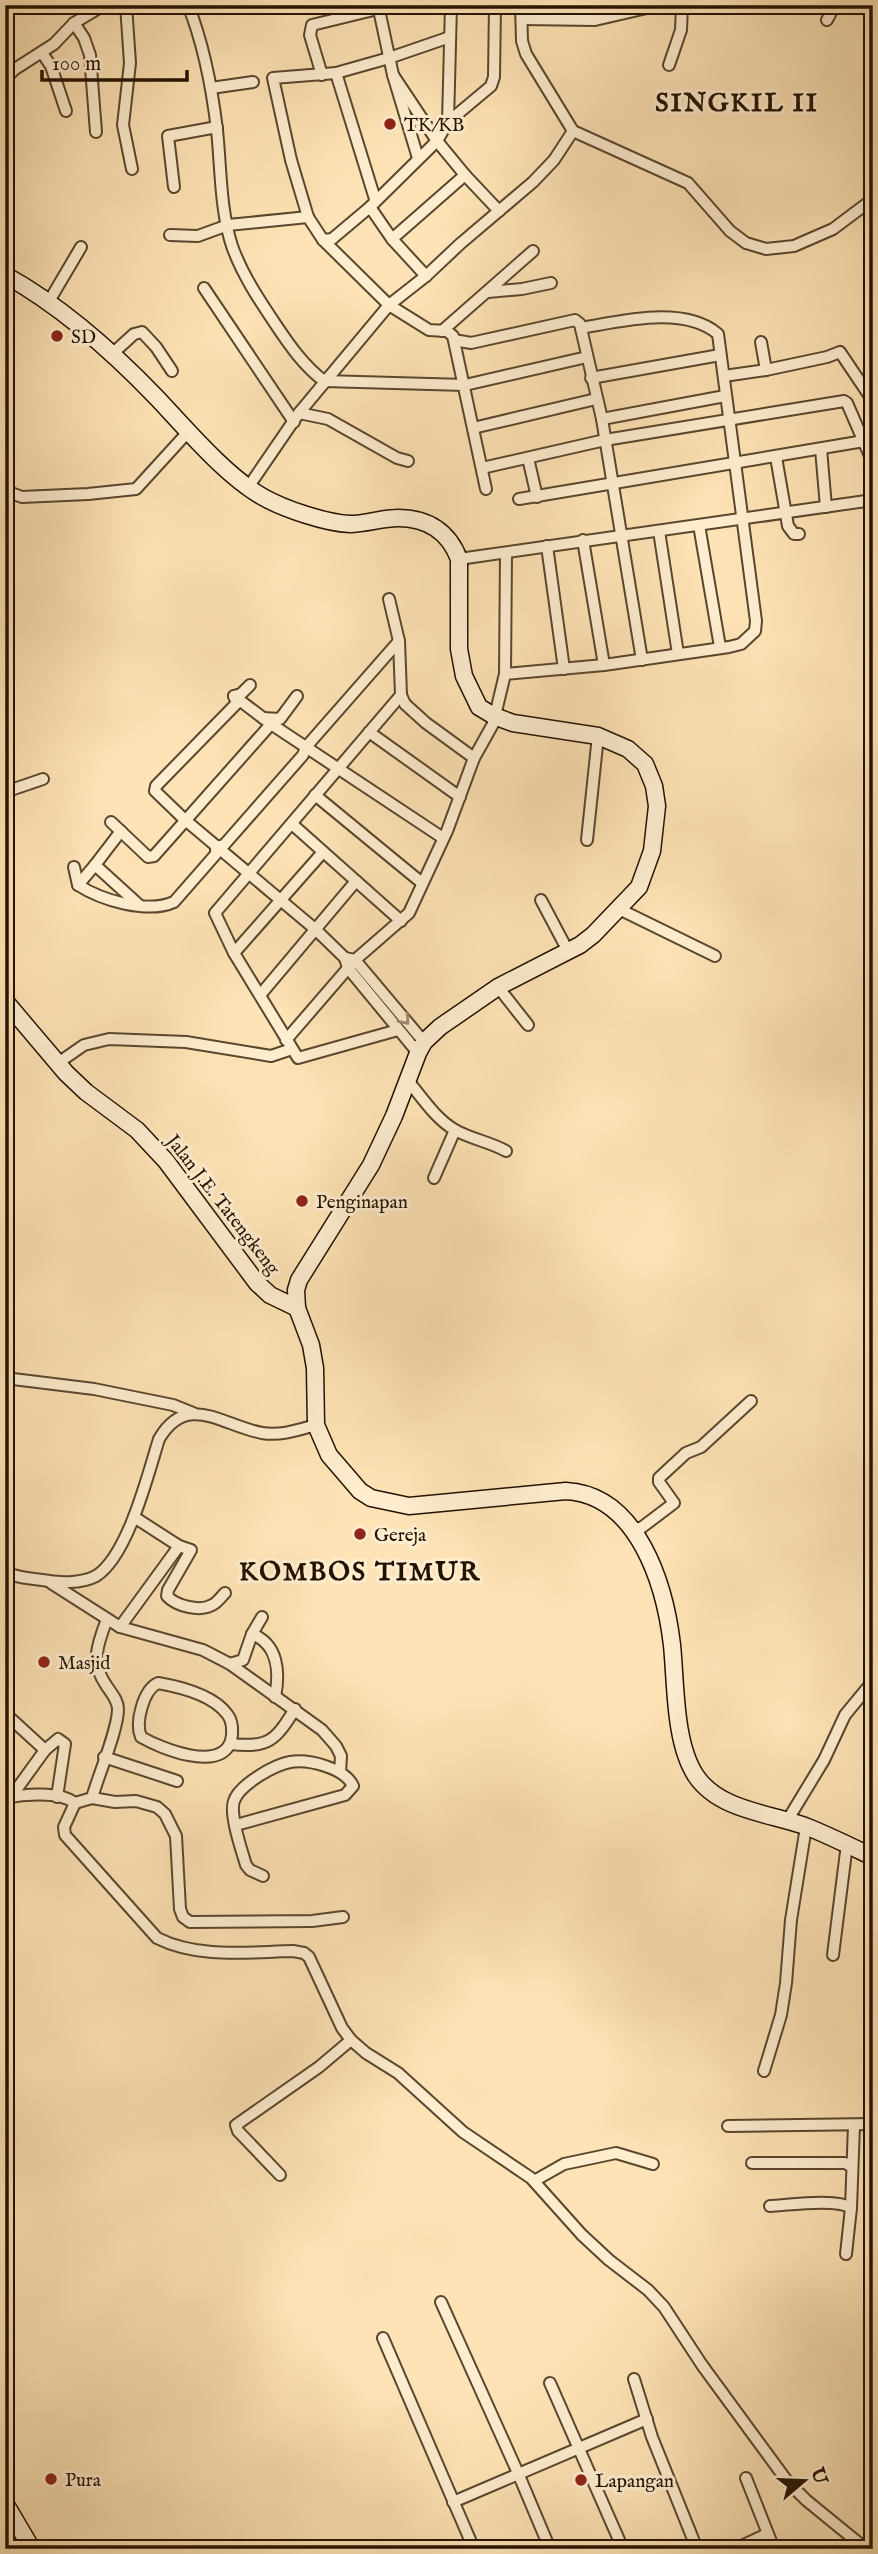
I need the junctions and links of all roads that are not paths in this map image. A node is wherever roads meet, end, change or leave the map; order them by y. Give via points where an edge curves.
1 (104, 5) edge
2 (126, 5) edge
3 (188, 5) edge
4 (394, 5) edge
5 (452, 5) edge
6 (495, 5) edge
7 (521, 5) edge
8 (660, 5) edge
9 (682, 5) edge
10 (835, 5) edge
11 (378, 7) edge
12 (522, 19) junction
13 (827, 20) dead end
14 (74, 23) junction
15 (450, 37) junction
16 (42, 53) junction
17 (389, 58) junction
18 (668, 65) dead end
19 (336, 73) junction
20 (322, 75) junction
21 (393, 75) junction
22 (5, 79) edge
23 (253, 82) dead end
24 (211, 88) junction
25 (66, 111) dead end
26 (447, 122) junction
27 (216, 127) junction
28 (573, 131) junction
29 (96, 132) dead end
30 (438, 141) junction
31 (418, 158) junction
32 (132, 169) dead end
33 (465, 175) junction
34 (174, 187) dead end
35 (873, 199) edge
36 (373, 203) junction
37 (499, 211) junction
38 (308, 217) junction
39 (228, 225) junction
40 (170, 235) dead end
41 (392, 239) junction
42 (323, 240) junction
43 (82, 247) dead end
44 (533, 251) dead end
45 (5, 275) edge
46 (426, 276) junction
47 (551, 283) dead end
48 (204, 288) dead end
49 (488, 292) junction
50 (48, 303) junction
51 (389, 305) junction
52 (581, 328) junction
53 (442, 331) junction
54 (454, 340) junction
55 (761, 342) dead end
56 (112, 355) junction
57 (720, 355) junction
58 (587, 357) junction
59 (766, 370) junction
60 (172, 371) dead end
61 (724, 376) junction
62 (591, 378) junction
63 (324, 380) junction
64 (465, 386) junction
65 (725, 396) junction
66 (596, 398) junction
67 (873, 401) edge
68 (297, 417) junction
69 (602, 419) junction
70 (728, 420) junction
71 (473, 428) junction
72 (188, 432) junction
73 (605, 440) junction
74 (864, 441) junction
75 (821, 449) junction
76 (776, 457) junction
77 (528, 458) junction
78 (408, 461) dead end
79 (873, 463) edge
80 (735, 464) junction
81 (482, 468) junction
82 (611, 482) junction
83 (5, 484) edge
84 (249, 486) junction
85 (486, 489) dead end
86 (537, 497) junction
87 (519, 499) dead end
88 (873, 500) edge
89 (827, 507) junction
90 (785, 513) junction
91 (742, 519) junction
92 (699, 525) junction
93 (659, 531) junction
94 (799, 534) dead end
95 (619, 535) junction
96 (583, 540) junction
97 (547, 546) junction
98 (506, 553) junction
99 (459, 559) junction
100 (389, 599) dead end
101 (399, 641) junction
102 (720, 647) junction
103 (678, 654) junction
104 (642, 660) junction
105 (604, 665) junction
106 (564, 669) junction
107 (505, 674) junction
108 (250, 685) dead end
109 (401, 695) junction
110 (233, 696) junction
111 (297, 696) dead end
112 (494, 716) junction
113 (267, 721) junction
114 (369, 732) junction
115 (598, 736) junction
116 (306, 747) junction
117 (474, 758) junction
118 (339, 767) junction
119 (43, 779) dead end
120 (5, 792) edge
121 (315, 795) junction
122 (460, 797) junction
123 (184, 820) junction
124 (111, 822) dead end
125 (292, 824) junction
126 (121, 831) junction
127 (443, 838) junction
128 (587, 840) dead end
129 (216, 847) junction
130 (323, 852) junction
131 (94, 865) junction
132 (74, 867) dead end
133 (248, 874) junction
134 (356, 881) junction
135 (422, 883) junction
136 (78, 885) junction
137 (541, 900) dead end
138 (282, 901) junction
139 (139, 905) junction
140 (619, 909) junction
141 (401, 921) junction
142 (315, 929) junction
143 (568, 951) junction
144 (234, 953) junction
145 (715, 957) dead end
146 (349, 962) junction
147 (498, 987) junction
148 (261, 994) junction
149 (386, 997) junction
150 (5, 1001) edge
151 (378, 1007) junction
152 (528, 1025) dead end
153 (398, 1030) junction
154 (289, 1045) junction
155 (421, 1047) junction
156 (58, 1063) junction
157 (409, 1082) junction
158 (455, 1130) junction
159 (506, 1152) dead end
160 (434, 1178) dead end
161 (296, 1308) junction
162 (5, 1378) edge
163 (751, 1401) dead end
164 (193, 1413) junction
165 (316, 1424) junction
166 (135, 1517) junction
167 (632, 1528) junction
168 (179, 1546) junction
169 (5, 1572) edge
170 (83, 1580) junction
171 (48, 1581) junction
172 (225, 1593) dead end
173 (75, 1598) junction
174 (261, 1617) dead end
175 (107, 1619) junction
176 (120, 1627) junction
177 (252, 1634) junction
178 (230, 1664) junction
179 (873, 1681) edge
180 (275, 1697) junction
181 (295, 1709) junction
182 (9, 1717) dead end
183 (230, 1744) junction
184 (45, 1750) junction
185 (104, 1758) junction
186 (340, 1772) junction
187 (177, 1781) dead end
188 (8, 1797) edge
189 (57, 1797) junction
190 (92, 1798) junction
191 (75, 1803) junction
192 (787, 1821) junction
193 (236, 1825) junction
194 (806, 1827) junction
195 (846, 1844) junction
196 (873, 1857) edge
197 (263, 1876) dead end
198 (343, 1917) dead end
199 (833, 1955) dead end
200 (351, 2040) junction
201 (764, 2071) dead end
202 (854, 2124) junction
203 (873, 2124) edge
204 (728, 2126) dead end
205 (752, 2163) dead end
206 (653, 2164) dead end
207 (852, 2166) junction
208 (280, 2175) dead end
209 (534, 2181) junction
210 (770, 2206) dead end
211 (851, 2208) junction
212 (846, 2254) dead end
213 (441, 2302) dead end
214 (383, 2337) dead end
215 (634, 2379) dead end
216 (550, 2383) dead end
217 (647, 2419) junction
218 (578, 2447) junction
219 (518, 2473) junction
220 (746, 2478) dead end
221 (453, 2502) junction
222 (5, 2503) edge
223 (767, 2534) junction
224 (32, 2549) edge
225 (474, 2549) edge
226 (550, 2549) edge
227 (623, 2549) edge
228 (697, 2549) edge
229 (735, 2549) edge
230 (774, 2549) edge
231 (866, 2549) edge

1 - 14 street
2 - 32 street via 130,63 123,125
3 - 24 street
4 - 11 street
5 - 15 street
6 - 26 street via 491,86
7 - 12 street
8 - 12 street via 595,20
9 - 18 street via 681,30
10 - 13 street
11 - 17 street
11 - 20 street via 312,25 310,35
12 - 28 street via 526,54
14 - 16 street
14 - 29 street via 90,55
15 - 17 street
15 - 26 street
16 - 22 street
16 - 25 street via 51,65
17 - 19 street
17 - 21 street
19 - 20 street
19 - 36 street
20 - 38 street via 273,78
21 - 30 street
21 - 31 street
23 - 24 street
24 - 27 street
26 - 30 street
27 - 34 street via 168,136
27 - 39 street
28 - 35 street via 688,183 730,231 746,243 766,249 813,239
28 - 37 street via 554,160
30 - 31 street
30 - 33 street
31 - 36 street
33 - 37 street
33 - 41 street
36 - 41 street
36 - 42 street via 332,239
37 - 46 street
38 - 39 street
38 - 42 street
39 - 40 street via 198,236
39 - 63 street via 257,296 299,358
41 - 46 street
42 - 51 street
43 - 50 street
44 - 49 street
45 - 50 street
46 - 51 street
47 - 49 street
48 - 68 street
49 - 53 street
50 - 56 street
51 - 53 street via 429,330
51 - 63 street
52 - 54 street via 575,320 471,343
52 - 57 street via 630,320 700,322 718,334
52 - 58 street
53 - 54 street via 451,333
54 - 64 street
55 - 59 street
56 - 60 street via 142,332
56 - 72 street
57 - 61 street
57 - 62 street
58 - 62 street
58 - 64 street
59 - 61 street
59 - 67 street via 840,352
61 - 65 street
62 - 66 street
63 - 64 street
63 - 68 street
64 - 71 street
65 - 69 street
65 - 70 street
66 - 69 street
66 - 71 street
68 - 78 street via 328,419
68 - 84 street
69 - 73 street
70 - 73 street
70 - 74 street via 844,401
70 - 80 street
71 - 81 street
72 - 83 street via 136,489 22,497 11,493
72 - 84 street
73 - 77 street
73 - 82 street
74 - 75 street
74 - 79 street
75 - 76 street
75 - 89 street
76 - 80 street
76 - 90 street
77 - 81 street
77 - 86 street
80 - 82 street
80 - 91 street
81 - 85 street
82 - 86 street
82 - 95 street
84 - 99 street via 263,497 330,521 415,520 444,532
86 - 87 street
88 - 89 street
89 - 90 street
90 - 91 street
90 - 94 street via 791,531
91 - 92 street
91 - 102 street via 757,621 755,631 741,644
92 - 93 street
92 - 102 street
93 - 95 street
93 - 103 street
95 - 96 street
95 - 104 street
96 - 97 street
96 - 105 street
97 - 98 street
97 - 106 street
98 - 99 street
98 - 107 street
99 - 112 street via 459,649 464,676 478,707
100 - 101 street
101 - 109 street
101 - 116 street
102 - 103 street
103 - 104 street
104 - 105 street
105 - 106 street
106 - 107 street
107 - 112 street
108 - 110 street
109 - 114 street
109 - 117 street via 420,718
110 - 113 street
110 - 123 street via 237,703 156,786 158,794
111 - 113 street via 280,719
112 - 115 street
112 - 117 street
113 - 116 street
113 - 123 street
114 - 118 street
114 - 122 street
115 - 128 street
115 - 140 street via 628,749 645,764 657,806 647,869 639,887
116 - 118 street
116 - 129 street via 224,845
117 - 122 street
118 - 121 street
118 - 127 street
119 - 120 street
121 - 125 street
121 - 135 street
122 - 127 street
123 - 126 street via 151,857
123 - 129 street
124 - 126 street
125 - 130 street
125 - 133 street
126 - 131 street
127 - 135 street
129 - 133 street
129 - 139 street via 216,854 174,902
130 - 134 street
130 - 138 street
131 - 136 street
131 - 139 street
132 - 136 street
133 - 138 street
133 - 144 street via 215,913
134 - 141 street
134 - 142 street
135 - 141 street
136 - 139 street via 115,901
137 - 143 street
138 - 142 street
138 - 144 street
140 - 143 street via 593,935
140 - 145 street
141 - 146 street
142 - 146 street
142 - 148 street
143 - 147 street
144 - 148 street
146 - 149 street
146 - 151 street
146 - 154 street
147 - 152 street
147 - 155 street via 440,1027
148 - 154 street
149 - 151 street
149 -> 155 street
150 - 156 street, Jalan J.E. Tatengkeng
151 - 153 street
153 - 154 street via 298,1058
153 - 155 street
154 - 156 street via 271,1056 186,1042 109,1040 84,1045
155 - 157 street
156 - 161 street, Jalan J.E. Tatengkeng via 166,1161 257,1283
157 - 158 street via 441,1121
157 - 161 street via 371,1165 299,1280
158 - 159 street
158 - 160 street
161 - 165 street via 316,1368
162 - 164 street via 94,1389
163 - 167 street via 659,1478 674,1503 641,1528
164 - 165 street via 261,1433 292,1432
164 - 166 street via 165,1428
165 - 167 street via 342,1473 371,1498 409,1506 583,1492 599,1498
166 - 168 street
166 - 170 street via 106,1566
167 - 192 street via 663,1600 680,1728 695,1774 708,1791 738,1807
168 - 172 street via 191,1550 167,1596 177,1604 204,1608
168 - 176 street
169 - 171 street
170 - 171 street
170 - 173 street
171 - 173 street
173 - 175 street
174 - 177 street
175 - 176 street
175 - 185 street via 95,1663 118,1708
176 - 178 street via 203,1650
177 - 178 street via 243,1660
177 - 180 street via 271,1648 279,1678
178 - 180 street
179 - 192 street via 845,1715
180 - 181 street
181 - 183 street via 272,1740 262,1745
181 - 186 street via 336,1746
182 - 184 street
183 - 183 street via 221,1753 199,1757 141,1737 139,1726 149,1689 158,1683 176,1686 217,1705 230,1721
184 - 188 street
184 - 189 street via 58,1739 64,1742
185 - 187 street
185 - 190 street
186 - 193 street via 353,1786 345,1795
186 - 193 street via 300,1762 271,1770 249,1782 234,1801
188 - 189 street
189 - 191 street
190 - 191 street
190 - 198 street via 145,1802 165,1814 176,1836 180,1909 187,1921
191 - 200 street via 65,1835 157,1938 174,1946 228,1953 304,1953
192 - 194 street
193 - 197 street via 246,1865
194 - 195 street
194 - 201 street via 790,1920 781,2015
195 - 196 street
195 - 199 street
200 - 208 street via 236,2125
200 - 209 street via 398,2073 463,2132
202 - 203 street
202 - 204 street
202 - 207 street
205 - 207 street via 845,2162
206 - 209 street via 616,2153 564,2164
207 - 211 street
209 - 231 street via 582,2235 664,2307 793,2487
210 - 211 street via 826,2203
211 - 212 street
213 - 219 street
214 - 221 street
215 - 217 street
216 - 218 street
217 - 218 street
217 - 228 street
218 - 219 street
218 - 227 street
219 - 221 street
219 - 226 street
220 - 223 street
221 - 225 street
222 - 224 street
223 - 229 street
223 - 230 street

